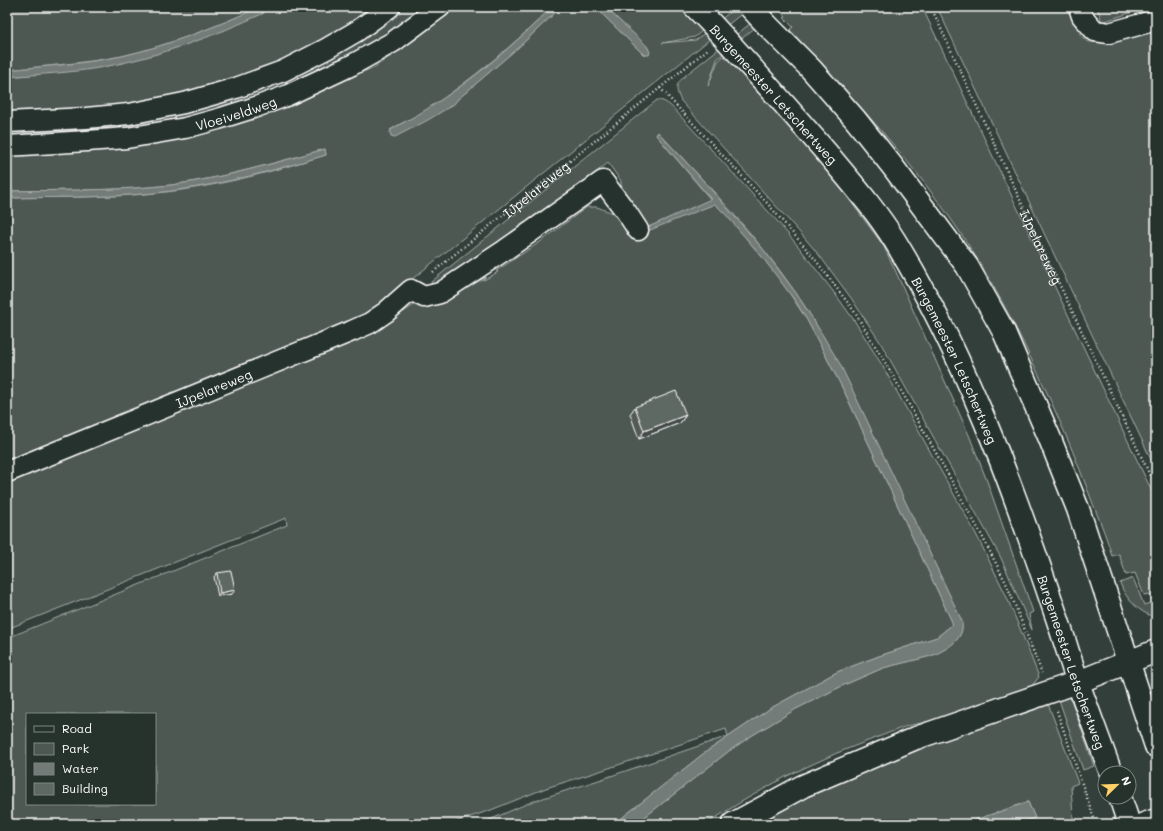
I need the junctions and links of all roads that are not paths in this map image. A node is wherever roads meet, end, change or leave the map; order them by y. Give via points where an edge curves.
1 (390, 7) edge
2 (440, 7) edge
3 (750, 7) edge
4 (1079, 7) edge
5 (702, 14) edge
6 (1156, 20) edge
7 (7, 122) edge
8 (7, 146) edge
9 (638, 230) dead end
10 (7, 472) edge
11 (1156, 651) edge
12 (1128, 662) junction
13 (1078, 682) junction
14 (1156, 746) edge
15 (1108, 765) edge
16 (1123, 805) edge
17 (1156, 820) edge
18 (733, 824) edge
19 (1130, 824) edge
20 (1144, 824) edge

1 - 7 street, Vloeiveldweg via 326,49 283,71 236,88 184,103 129,114
2 - 8 street, Vloeiveldweg via 393,42 352,65 286,96 253,108 185,128 127,138
3 - 12 main road, bridge via 811,69 855,119 967,266 1004,332 1050,440 1078,509
4 - 6 street via 1082,16 1095,31 1109,33
5 - 13 main road, Burgemeester Letschertweg, bridge via 787,106 859,191 894,239 922,288 976,398 1055,611
9 - 10 street, IJpelareweg via 603,181 440,294 424,297 411,290 370,323
11 - 12 main road
12 - 13 main road
12 - 14 main road
13 - 15 main road, Burgemeester Letschertweg
13 - 18 main road via 916,738 803,786
16 - 19 main road
17 - 20 main road

